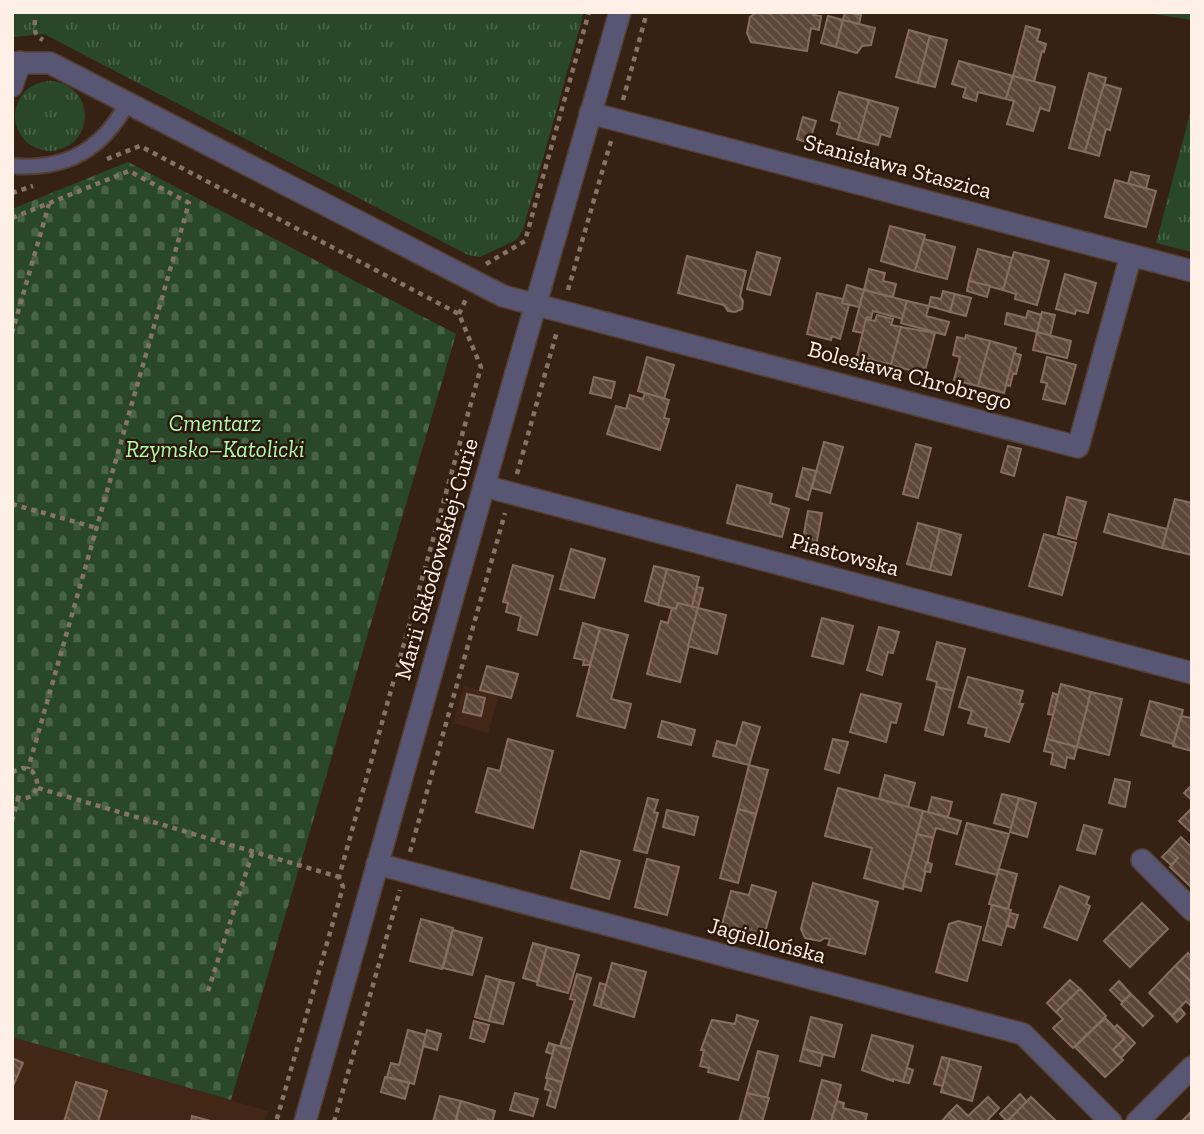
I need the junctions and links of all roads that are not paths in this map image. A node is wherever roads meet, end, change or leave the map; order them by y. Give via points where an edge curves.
1 (620, 12) edge
2 (16, 63) edge
3 (12, 86) edge
4 (128, 102) junction
5 (590, 113) junction
6 (12, 166) edge
7 (1131, 255) junction
8 (1192, 271) edge
9 (536, 304) junction
10 (484, 486) junction
11 (1192, 674) edge
12 (1142, 860) dead end
13 (377, 864) junction
14 (1192, 910) edge
15 (1192, 1067) edge
16 (305, 1122) edge
17 (1111, 1122) edge
18 (1137, 1122) edge

1 - 5 street, Marii Skłodowskiej-Curie
2 - 3 street
2 - 4 street, Bolesława Chrobrego via 50,63
4 - 6 lane via 116,125 87,151 33,168
4 - 9 street, Bolesława Chrobrego via 474,282
5 - 7 street, Stanisława Staszica
5 - 9 street, Marii Skłodowskiej-Curie
7 - 8 street, Stanisława Staszica
7 - 9 street, Bolesława Chrobrego via 1078,447
9 - 10 street, Marii Skłodowskiej-Curie
10 - 11 street, Piastowska
10 - 13 street, Marii Skłodowskiej-Curie
12 - 14 street
13 - 16 street, Marii Skłodowskiej-Curie
13 - 17 street, Jagiellońska via 1023,1034
15 - 18 street

